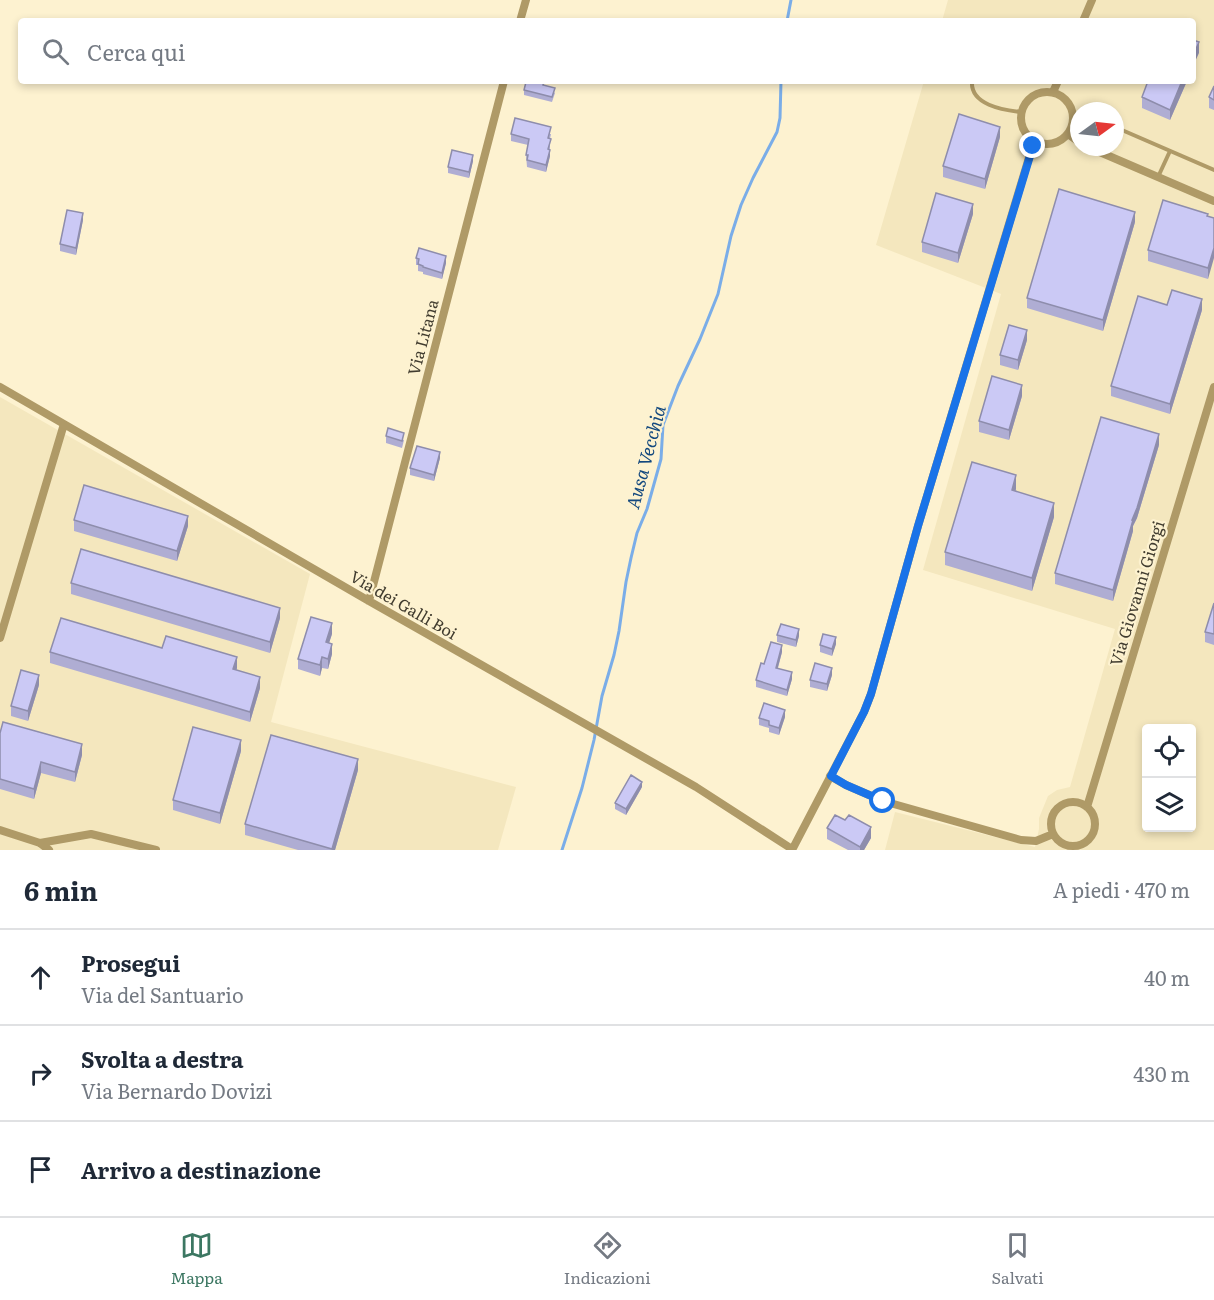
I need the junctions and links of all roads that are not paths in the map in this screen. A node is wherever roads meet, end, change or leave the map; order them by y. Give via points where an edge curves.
1 (526, 0) edge
2 (1092, 0) edge
3 (521, 18) edge
4 (1084, 18) edge
5 (503, 84) edge
6 (972, 84) edge
7 (1057, 84) edge
8 (1053, 92) junction
9 (1021, 112) junction
10 (1124, 131) edge
11 (1068, 134) joint
12 (1034, 141) junction
13 (1170, 151) junction
14 (1109, 156) edge
15 (1214, 170) edge
16 (1158, 177) junction
17 (1214, 201) edge
18 (0, 387) edge
19 (1214, 387) edge
20 (64, 424) junction
21 (369, 601) junction
22 (0, 638) edge
23 (831, 776) junction
24 (1087, 807) junction
25 (0, 830) edge
26 (1053, 834) junction
27 (1086, 842) junction
28 (40, 843) junction
29 (792, 849) edge
30 (49, 850) edge
31 (156, 850) edge
32 (1095, 850) edge

1 - 3 street
2 - 4 street
5 - 21 street, Via Litana
6 - 9 lane via 979,99 997,108
7 - 8 street
8 - 9 street via 1033,95
8 - 11 street via 1071,106 1073,124
9 - 12 street via 1023,129
10 - 13 lane
11 - 12 street via 1050,144
12 - 23 street via 871,694
13 - 15 lane
13 - 16 lane
14 - 16 street
16 - 17 street
18 - 20 street, Via dei Galli Boi
19 - 24 street, Via Giovanni Giorgi
20 - 21 street, Via dei Galli Boi
20 - 22 street
21 - 29 street, Via dei Galli Boi via 720,801
23 - 26 street via 883,801 1021,840 1036,841
23 - 29 street
24 - 26 street via 1073,802 1060,807 1052,819
24 - 27 street via 1095,825
25 - 28 street
26 - 27 street via 1068,846
27 - 32 street
28 - 30 street
28 - 31 street via 91,834

